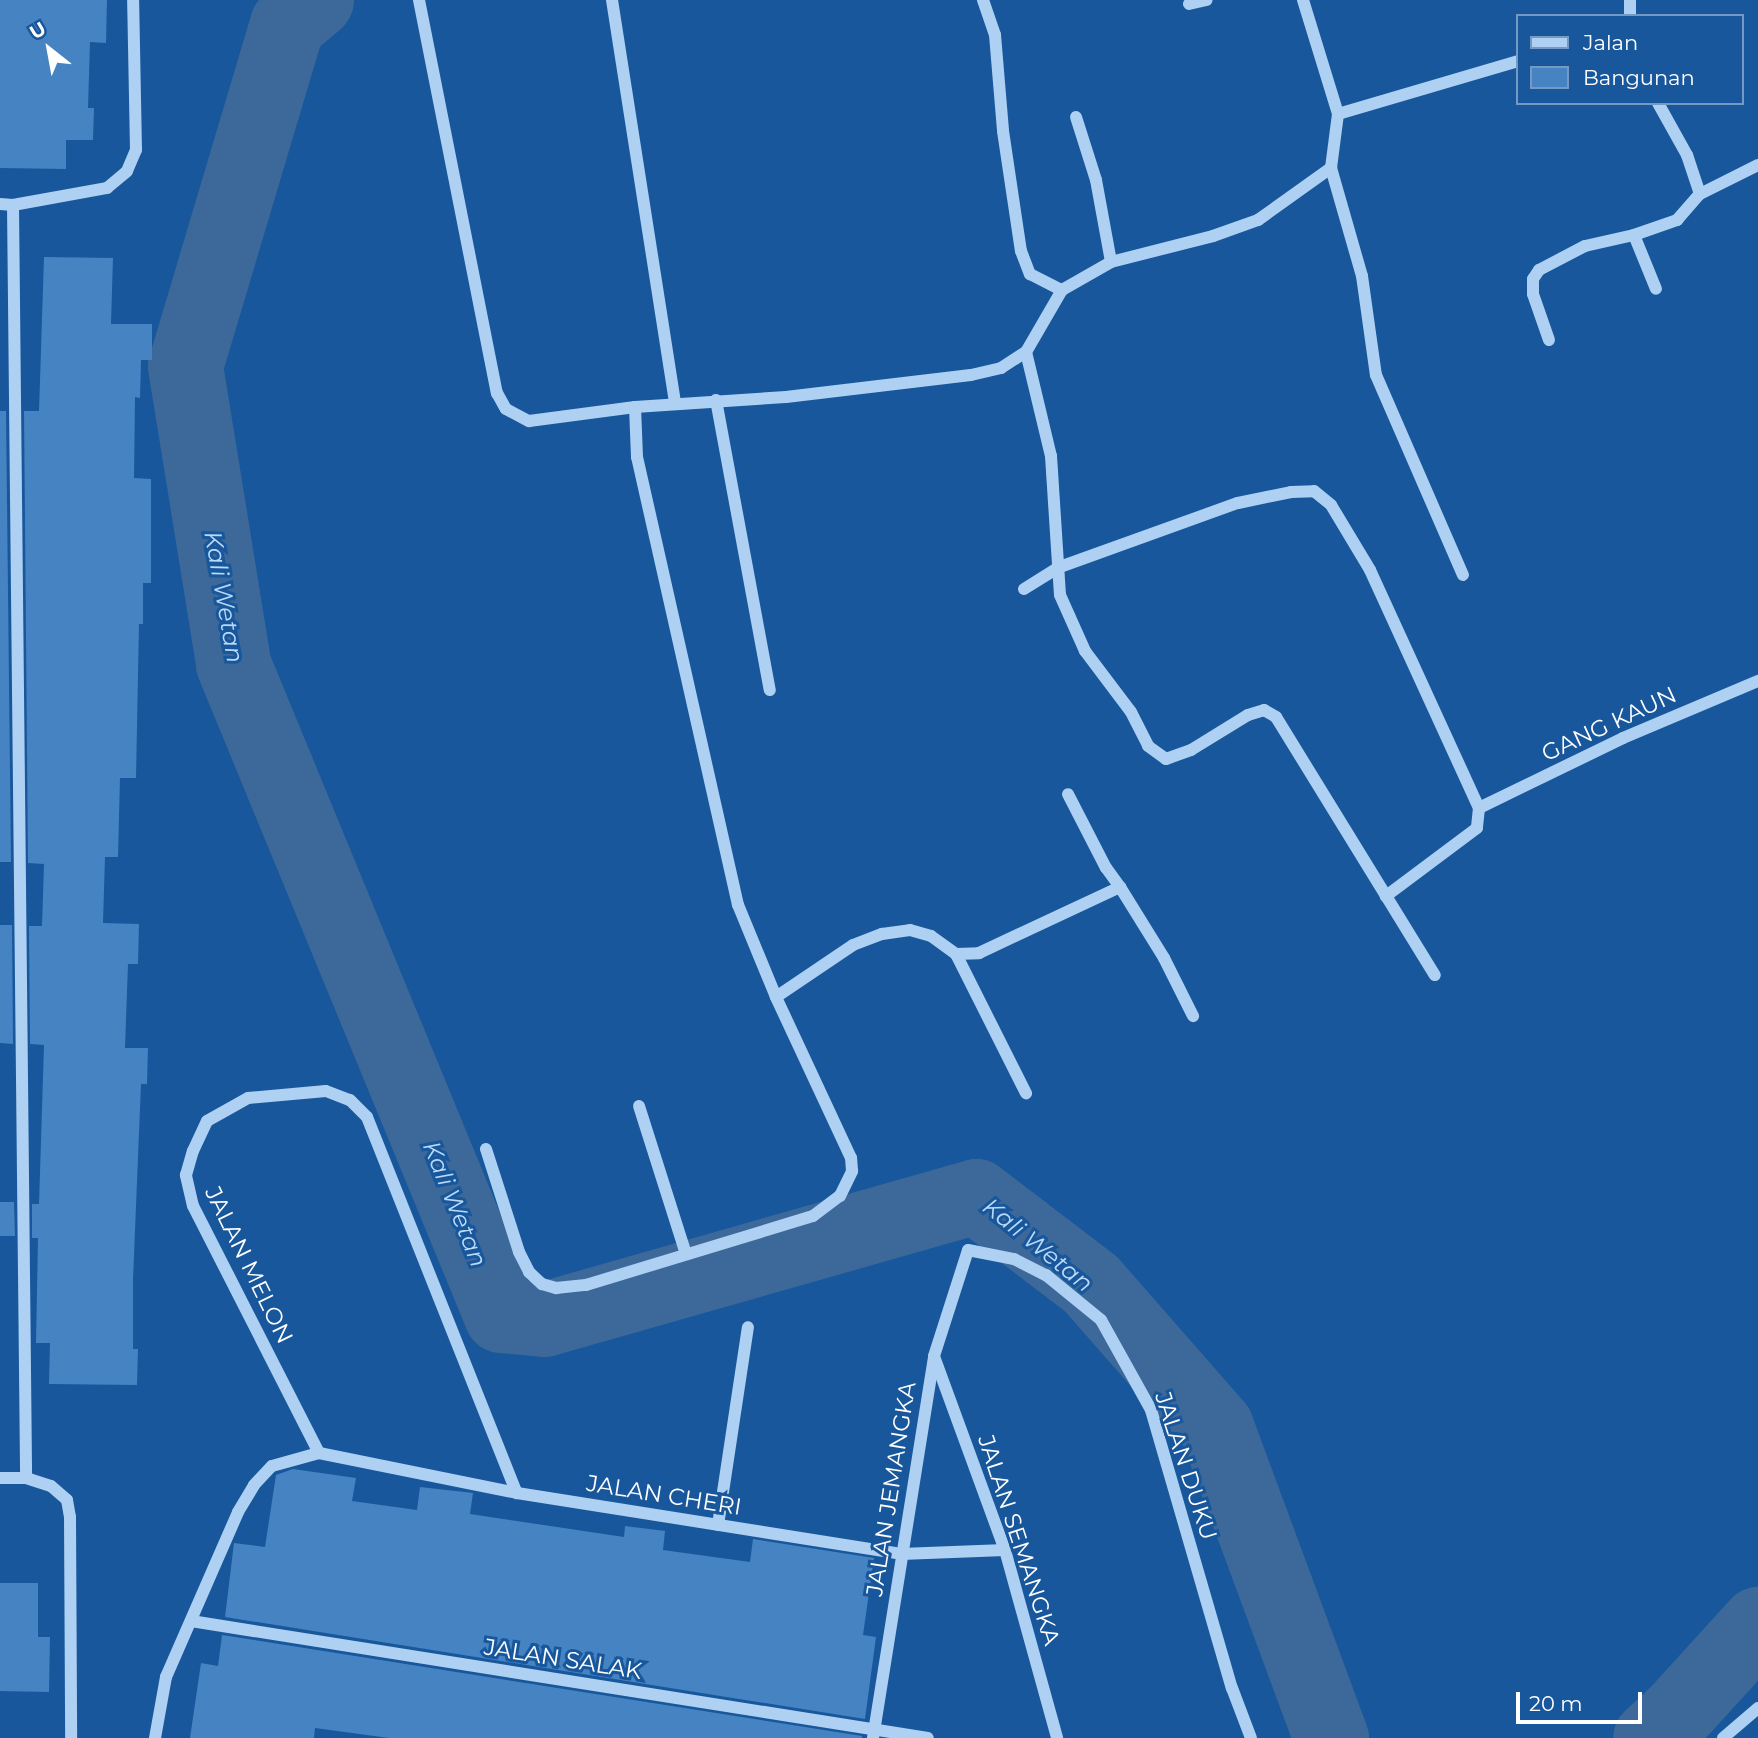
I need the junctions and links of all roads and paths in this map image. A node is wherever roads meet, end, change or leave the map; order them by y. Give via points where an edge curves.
1 (133, 0) edge
2 (419, 0) edge
3 (612, 0) edge
4 (983, 0) edge
5 (1207, 0) edge
6 (1303, 0) edge
7 (1189, 4) dead end
8 (1516, 62) edge
9 (1659, 105) edge
10 (1338, 114) junction
11 (1076, 117) dead end
12 (1758, 165) edge
13 (1331, 168) junction
14 (1700, 194) junction
15 (7, 205) edge
16 (1634, 234) junction
17 (1111, 262) junction
18 (1656, 289) dead end
19 (1062, 290) junction
20 (1549, 340) dead end
21 (1026, 352) junction
22 (716, 400) junction
23 (675, 403) junction
24 (635, 407) junction
25 (1057, 568) junction
26 (1463, 575) dead end
27 (1024, 589) dead end
28 (1758, 681) edge
29 (770, 690) dead end
30 (1068, 794) dead end
31 (1479, 808) junction
32 (1121, 887) junction
33 (1386, 896) junction
34 (956, 954) junction
35 (1435, 975) dead end
36 (776, 997) junction
37 (1193, 1016) dead end
38 (1026, 1093) dead end
39 (639, 1106) dead end
40 (486, 1149) dead end
41 (968, 1250) joint
42 (687, 1254) junction
43 (748, 1327) dead end
44 (934, 1356) junction
45 (319, 1453) junction
46 (0, 1478) edge
47 (26, 1478) junction
48 (517, 1493) junction
49 (718, 1525) junction
50 (1005, 1550) junction
51 (901, 1554) junction
52 (191, 1621) junction
53 (1758, 1708) edge
54 (873, 1734) edge
55 (71, 1738) edge
56 (155, 1738) edge
57 (928, 1738) edge
58 (1057, 1738) edge
59 (1251, 1738) edge
60 (1723, 1738) edge

1 - 15 street via 136,150 127,171 107,188
2 - 24 street via 497,393 506,409 529,421
3 - 23 street
4 - 19 street via 995,35 1003,131 1021,251 1030,274
5 - 7 street
6 - 10 street
8 - 10 street
9 - 14 street via 1686,155
10 - 13 street
11 - 17 street via 1096,180
12 - 14 street
13 - 17 street via 1258,220
13 - 26 street via 1362,276 1376,375
14 - 16 street via 1678,220
15 - 47 street
16 - 18 street
16 - 20 street via 1585,246 1539,270 1532,294
17 - 19 street
19 - 21 street
21 - 22 street via 1001,368 971,375 786,397
21 - 25 street via 1051,456
22 - 23 street
22 - 29 street
23 - 24 street
24 - 36 street via 637,457 738,905
25 - 27 street
25 - 31 street via 1238,503 1314,491 1331,505 1370,570
25 - 33 street via 1060,595 1085,651 1131,712 1148,746 1166,759 1191,750 1248,715 1264,710 1276,717
28 - 31 street, GANG KAUN via 1623,738
30 - 32 street via 1106,869
31 - 33 street via 1477,828
32 - 34 street via 979,953
32 - 37 street
33 - 35 street
34 - 36 street via 931,936 909,930 882,933 853,945
34 - 38 street
36 - 42 street via 850,1158 849,1183 829,1207 813,1216
39 - 42 street
40 - 42 street via 519,1252 529,1272 542,1284 556,1288 586,1284
41 - 44 street, JALAN JEMANGKA
41 - 59 street, JALAN DUKU via 1014,1259 1046,1275 1101,1320 1151,1410 1232,1688
43 - 49 street
44 - 50 street, JALAN SEMANGKA
44 - 51 street, JALAN JEMANGKA
45 - 48 street, JALAN CHERI
45 - 48 street, JALAN MELON via 193,1206 186,1175 207,1121 248,1098 326,1091 350,1100 367,1117
45 - 52 street via 272,1466 254,1485
46 - 47 street
47 - 55 street via 51,1486 67,1500 70,1517
48 - 49 street, JALAN CHERI
49 - 51 street, JALAN CHERI
50 - 51 street, JALAN CHERI
50 - 58 street, JALAN SEMANGKA
51 - 54 street, JALAN JEMANGKA
52 - 54 street, JALAN SALAK
52 - 56 street via 166,1677
53 - 60 street
54 - 57 street, JALAN SALAK

